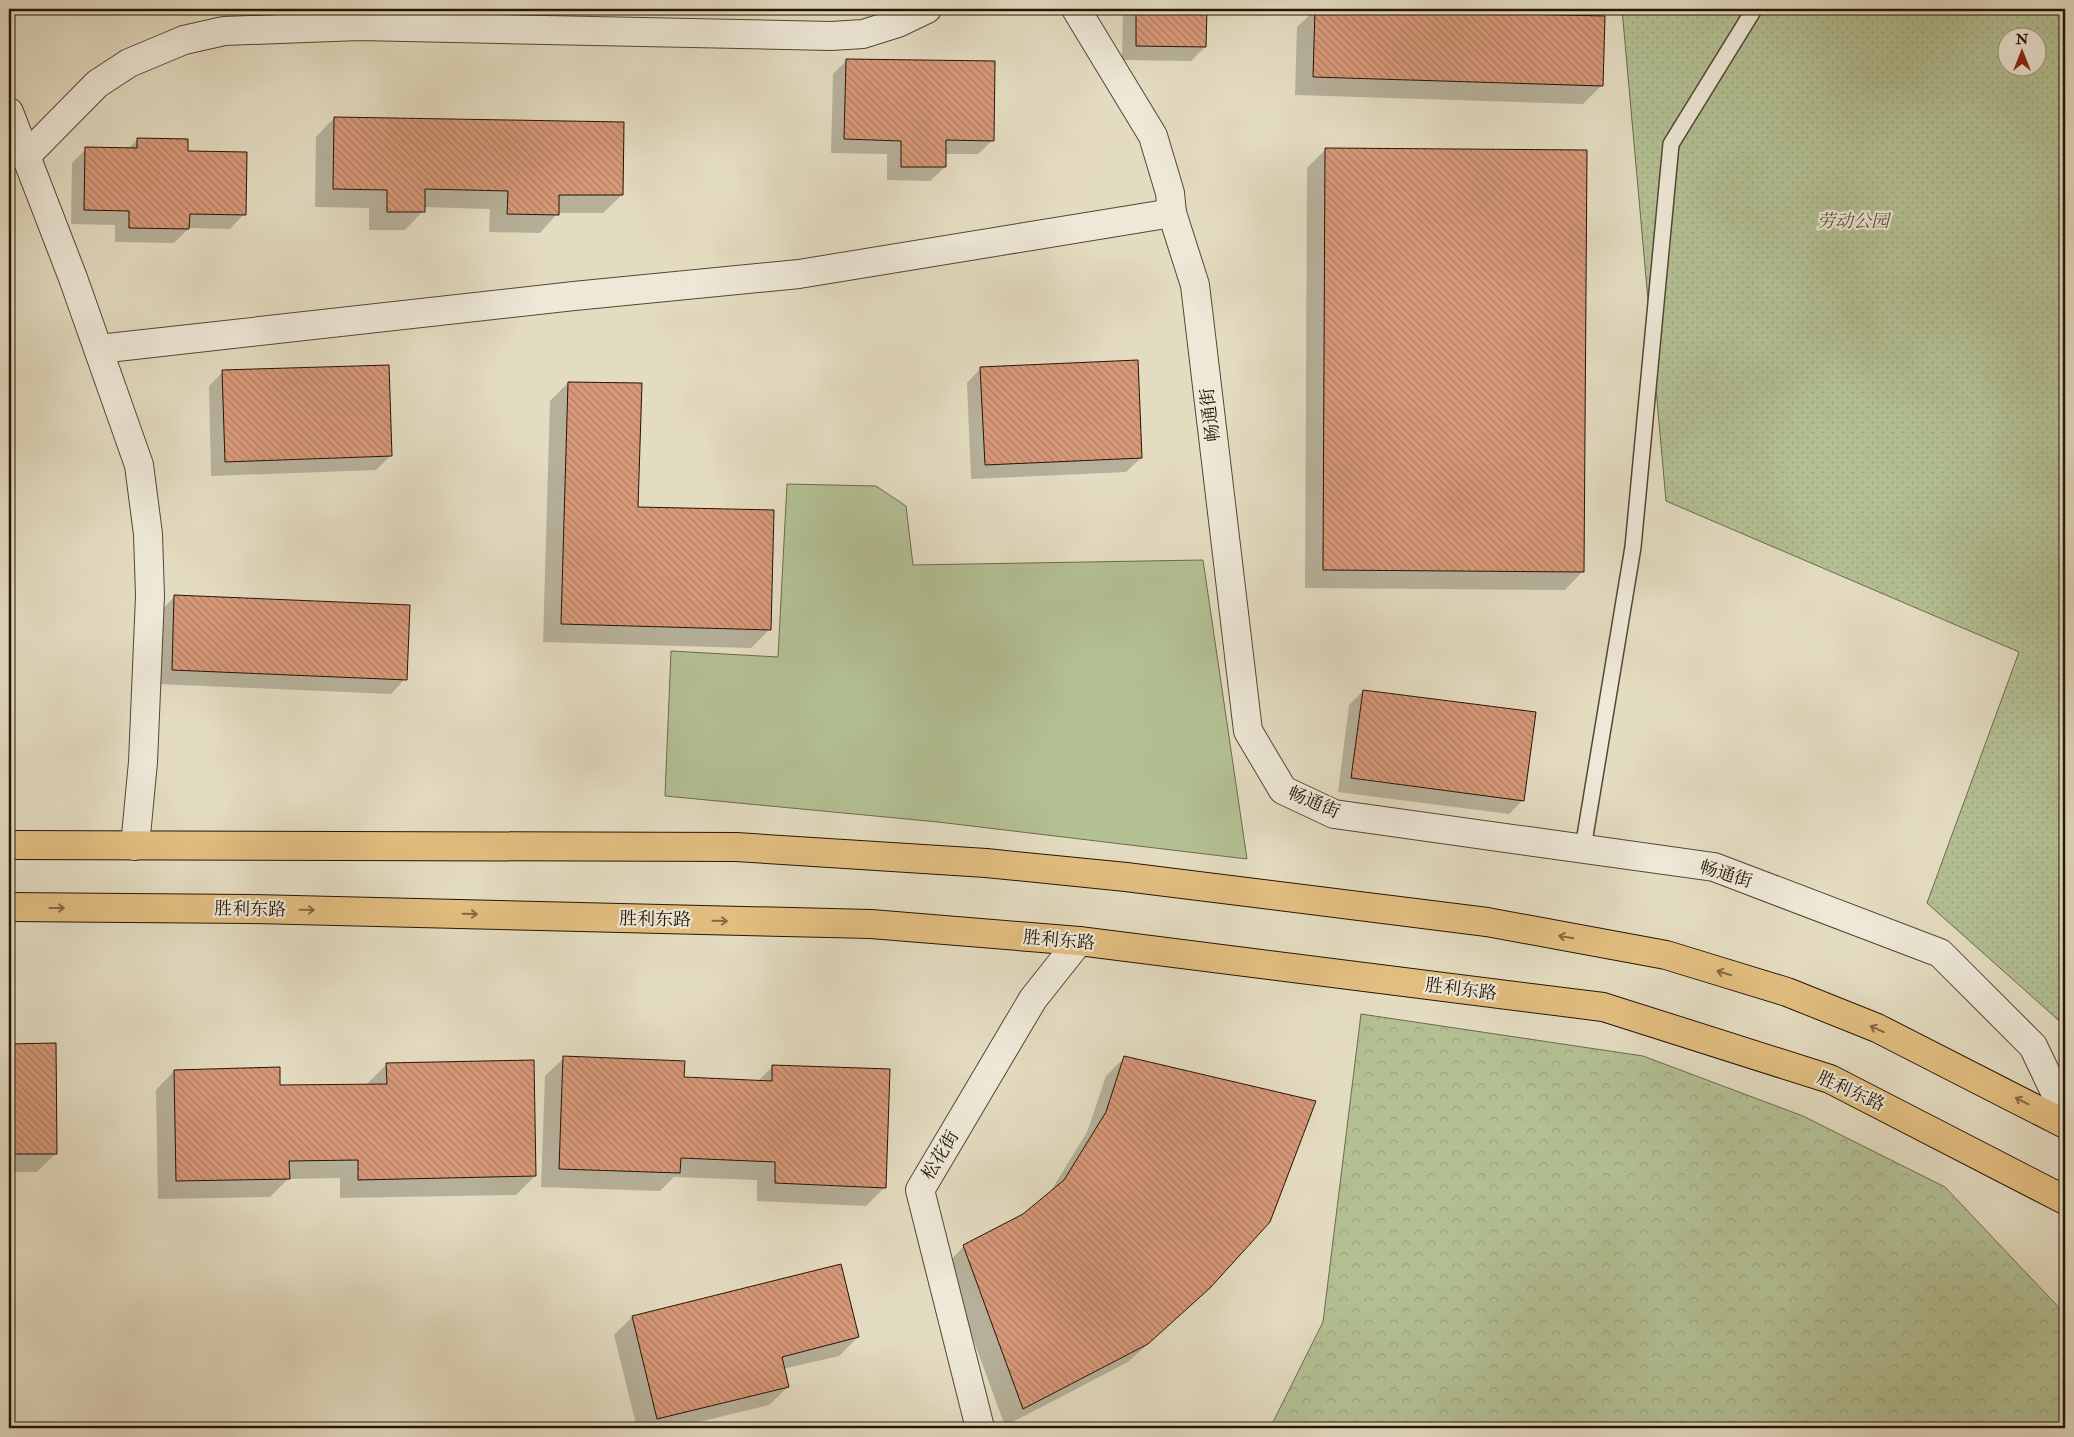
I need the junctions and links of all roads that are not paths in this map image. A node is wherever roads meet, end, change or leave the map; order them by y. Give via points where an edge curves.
1 (927, 9) edge
2 (1076, 9) edge
3 (1753, 11) dead end
4 (9, 112) edge
5 (26, 156) junction
6 (1172, 213) junction
7 (98, 349) junction
8 (9, 845) edge
9 (135, 846) junction
10 (1583, 848) junction
11 (9, 907) edge
12 (1080, 941) junction
13 (2065, 1114) edge
14 (2065, 1124) edge
15 (2065, 1200) edge
16 (980, 1428) edge

1 - 5 street via 863,34 831,36 360,26 224,31 184,40 130,63 97,84
2 - 6 street, 畅通街 via 1153,136 1170,193
3 - 10 lane via 1671,144 1633,547
4 - 5 street
5 - 7 street
6 - 7 street via 799,274
6 - 10 street, 畅通街 via 1195,285 1248,731 1283,790 1334,814
7 - 9 street via 139,465 148,534 150,606
8 - 9 main road
14 -> 9 main road via 1877,1028 1787,992 1666,955 1487,922 1126,877 986,862 854,853 736,847
10 - 13 street, 畅通街 via 1714,867 1940,953 2033,1046
11 -> 12 main road, 胜利东路 via 249,909 870,924
12 - 15 main road, 胜利东路 via 1603,1007 1830,1079
12 - 16 street, 松花街 via 1032,999 920,1190

